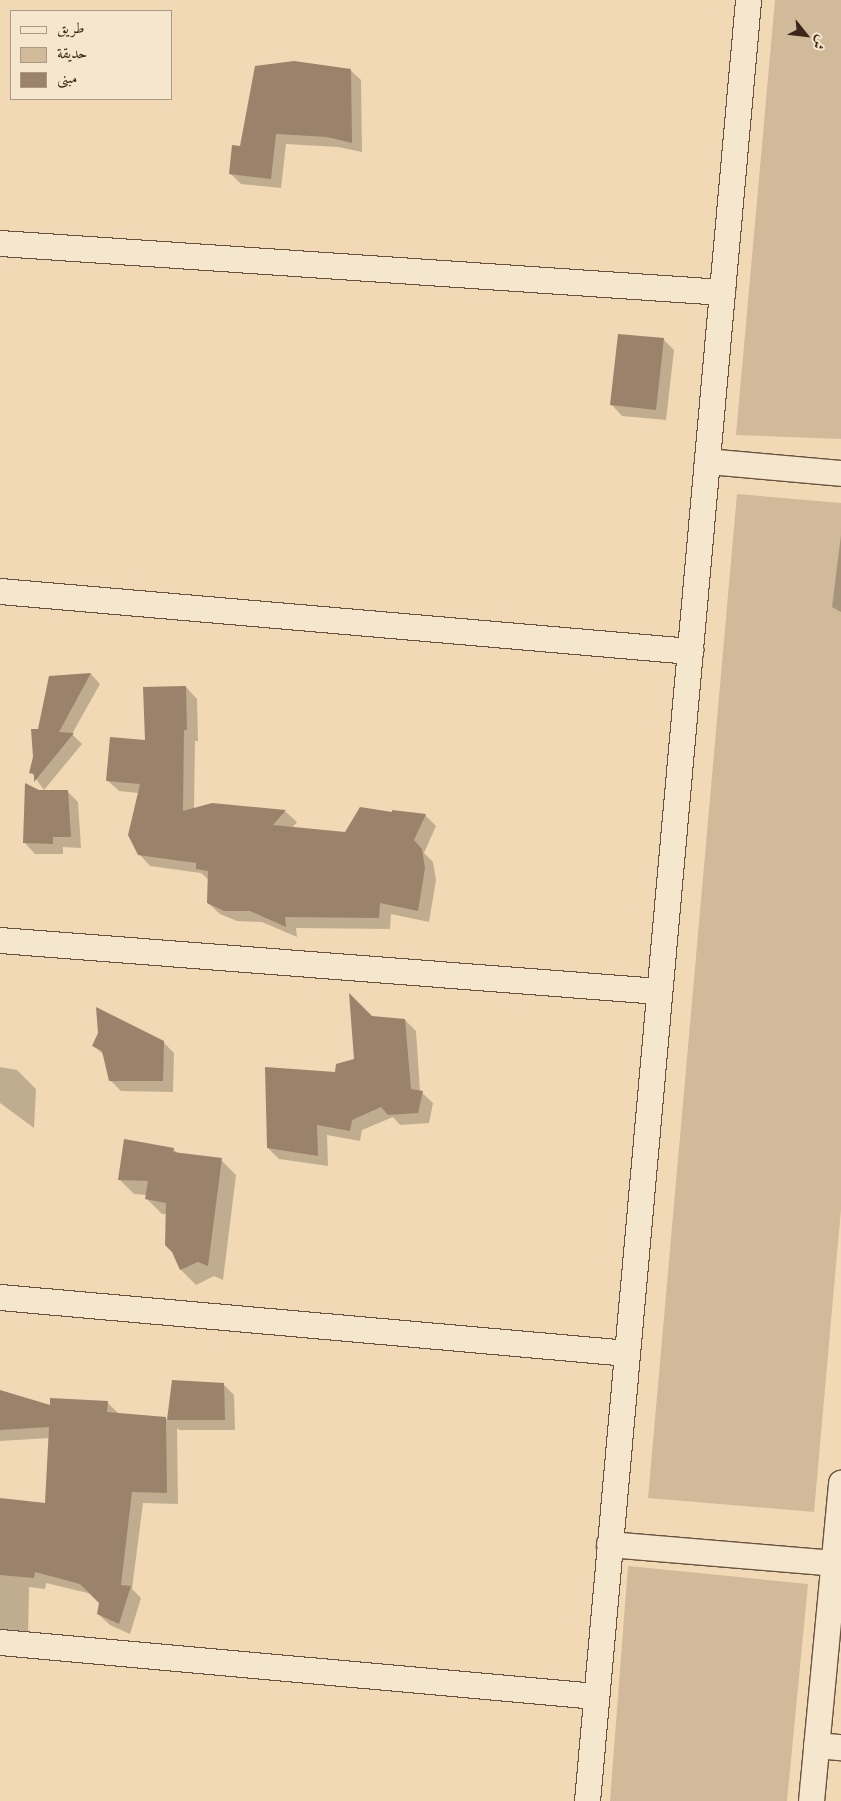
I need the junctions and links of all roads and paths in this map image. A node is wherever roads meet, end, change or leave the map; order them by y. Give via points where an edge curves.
1 (748, 0) edge
2 (0, 242) edge
3 (722, 292) junction
4 (707, 461) junction
5 (841, 473) edge
6 (0, 591) edge
7 (690, 651) junction
8 (0, 940) edge
9 (659, 991) junction
10 (0, 1297) edge
11 (627, 1353) junction
12 (841, 1482) edge
13 (609, 1544) junction
14 (833, 1564) junction
15 (0, 1642) edge
16 (596, 1696) junction
17 (816, 1745) junction
18 (841, 1747) edge
19 (587, 1801) edge
20 (811, 1801) edge

1 - 3 street
2 - 3 street
3 - 4 street
4 - 5 street
4 - 7 street
6 - 7 street
7 - 9 street
8 - 9 street
9 - 11 street
10 - 11 street
11 - 13 street
12 - 14 street
13 - 14 street
13 - 16 street
14 - 17 street
15 - 16 street
16 - 19 street
17 - 18 street
17 - 20 street

